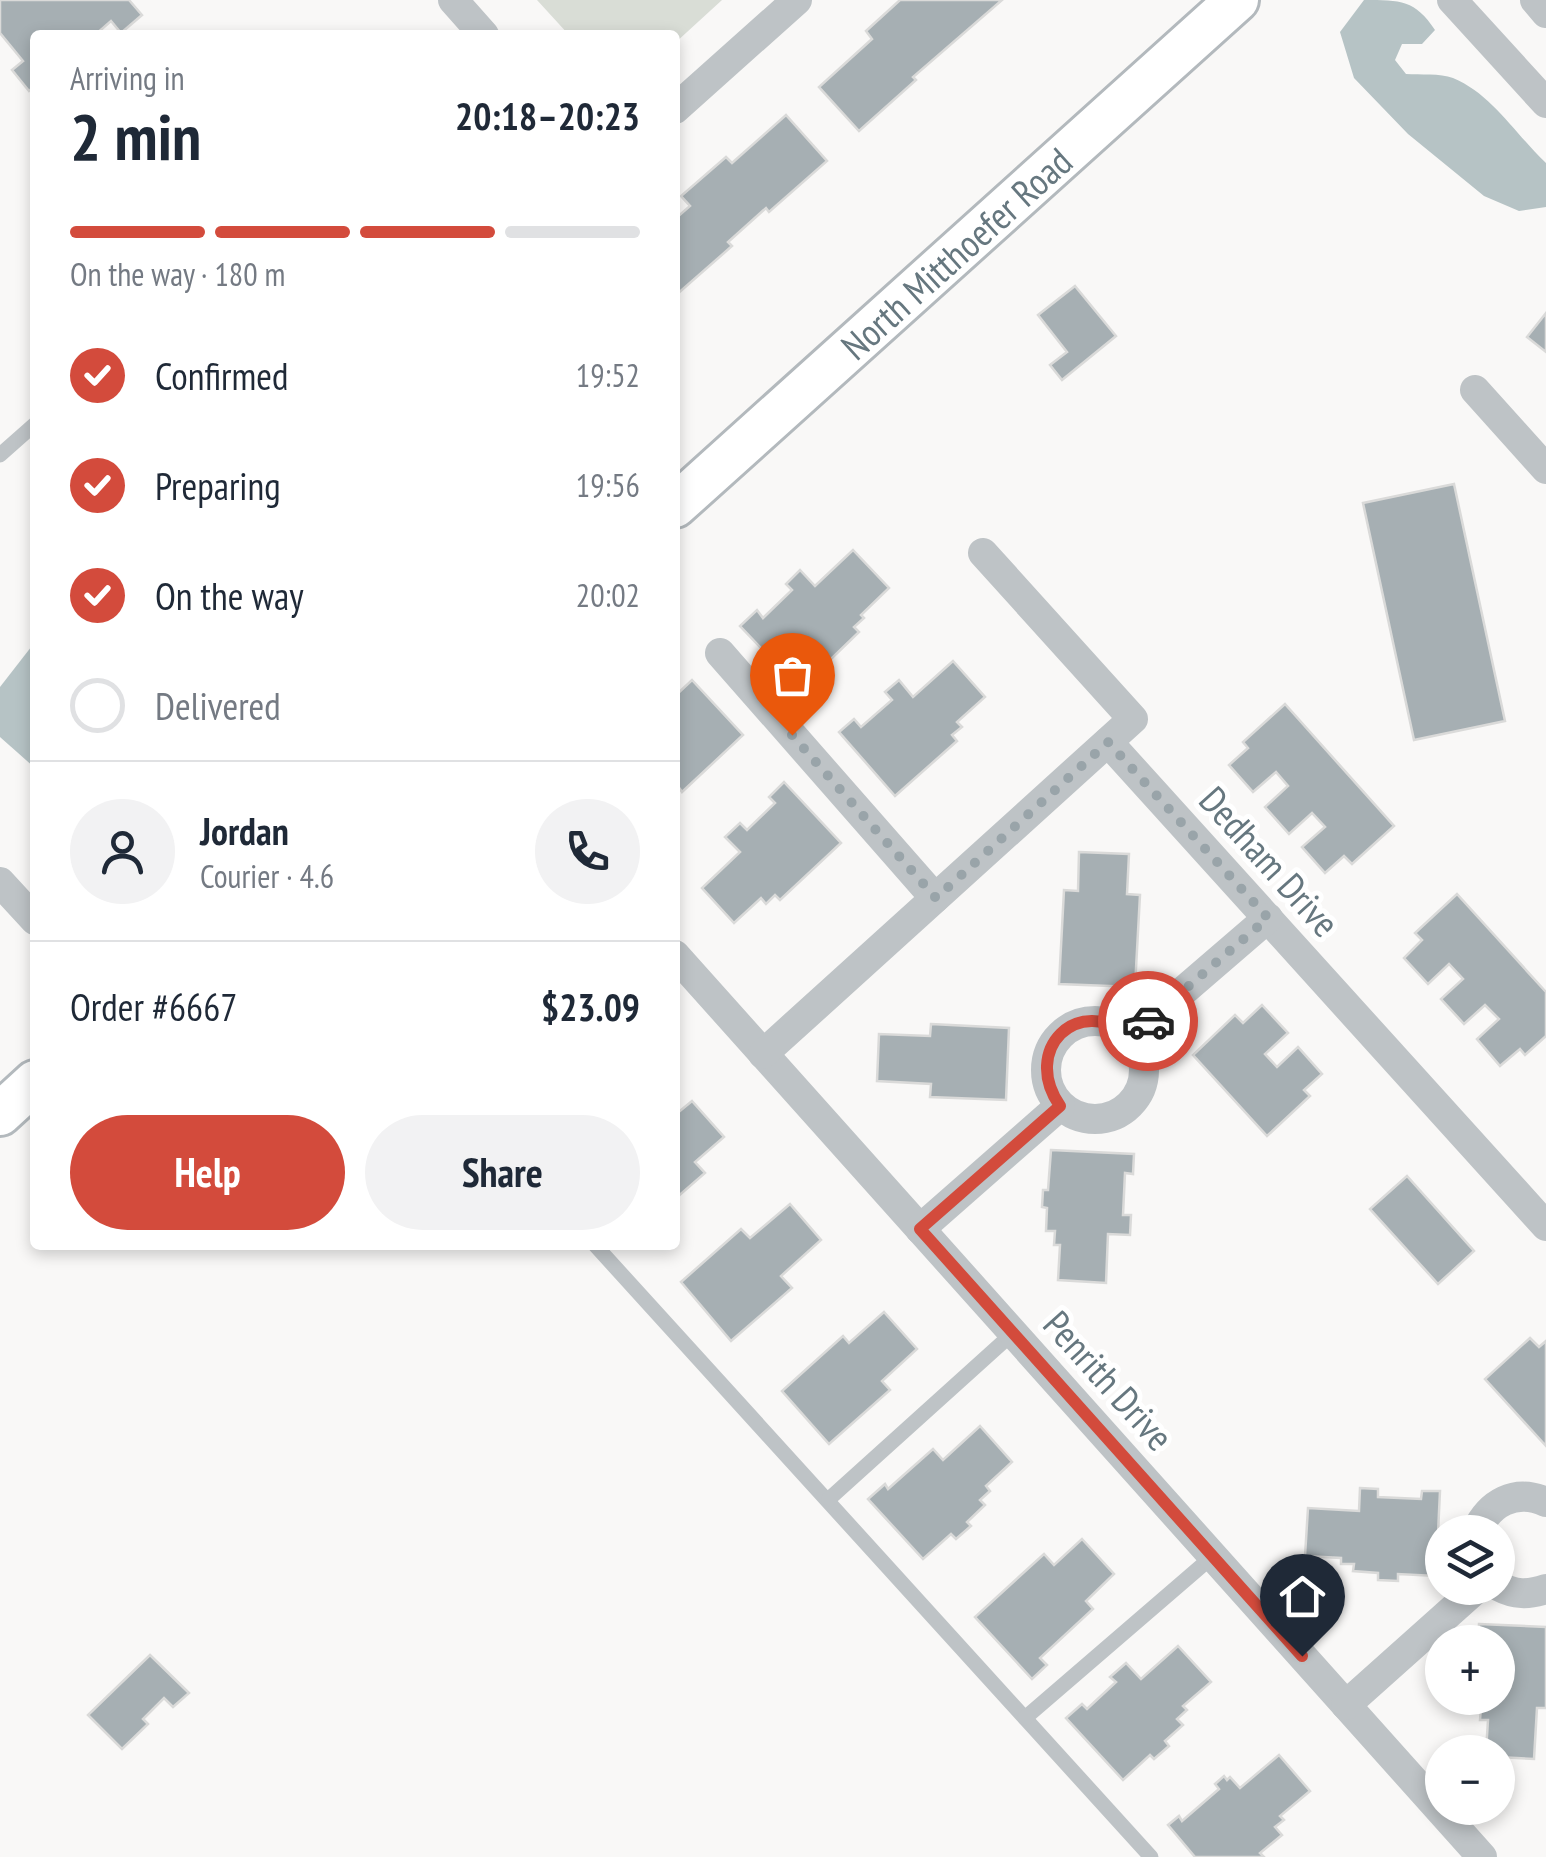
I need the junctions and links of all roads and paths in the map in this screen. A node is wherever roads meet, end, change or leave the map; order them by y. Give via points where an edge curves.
1 (453, 0) edge
2 (797, 0) edge
3 (1237, 0) edge
4 (1452, 0) edge
5 (1535, 0) edge
6 (1546, 12) edge
7 (480, 30) edge
8 (1546, 103) edge
9 (680, 105) edge
10 (1475, 390) dead end
11 (30, 428) edge
12 (0, 455) edge
13 (1546, 470) edge
14 (680, 501) edge
15 (983, 553) dead end
16 (720, 654) dead end
17 (1108, 742) junction
18 (0, 882) edge
19 (936, 898) junction
20 (30, 915) edge
21 (1268, 918) junction
22 (680, 962) edge
23 (1131, 1036) junction
24 (763, 1054) junction
25 (30, 1087) edge
26 (1060, 1106) junction
27 (0, 1114) edge
28 (1546, 1226) edge
29 (920, 1229) junction
30 (600, 1250) edge
31 (1013, 1332) junction
32 (829, 1499) junction
33 (1546, 1502) edge
34 (1487, 1515) edge
35 (1213, 1556) junction
36 (1546, 1589) edge
37 (1515, 1594) edge
38 (1458, 1605) edge
39 (1346, 1706) junction
40 (1026, 1718) junction
41 (1151, 1857) edge
42 (1482, 1857) edge

1 - 7 street
2 - 9 street
3 - 14 main road, North Mitthoefer Road
4 - 8 street
5 - 6 street
10 - 13 street
11 - 12 lane
15 - 17 street via 1133,719
16 - 19 street
17 - 19 street
17 - 21 street, Dedham Drive
18 - 20 street
19 - 24 street
21 - 23 street
21 - 28 street, Dedham Drive
22 - 24 street, Penrith Drive
23 - 26 street via 1141,1050 1143,1084 1123,1111 1090,1120
23 - 26 street via 1104,1021 1060,1034 1046,1062
24 - 29 street, Penrith Drive
25 - 27 main road
26 - 29 street
29 - 31 street, Penrith Drive
30 - 32 lane
31 - 32 lane
31 - 35 street, Penrith Drive
32 - 40 lane
33 - 34 street via 1506,1499
35 - 39 street, Penrith Drive
35 - 40 lane
36 - 37 street
38 - 39 street
39 - 42 street, Penrith Drive
40 - 41 lane

